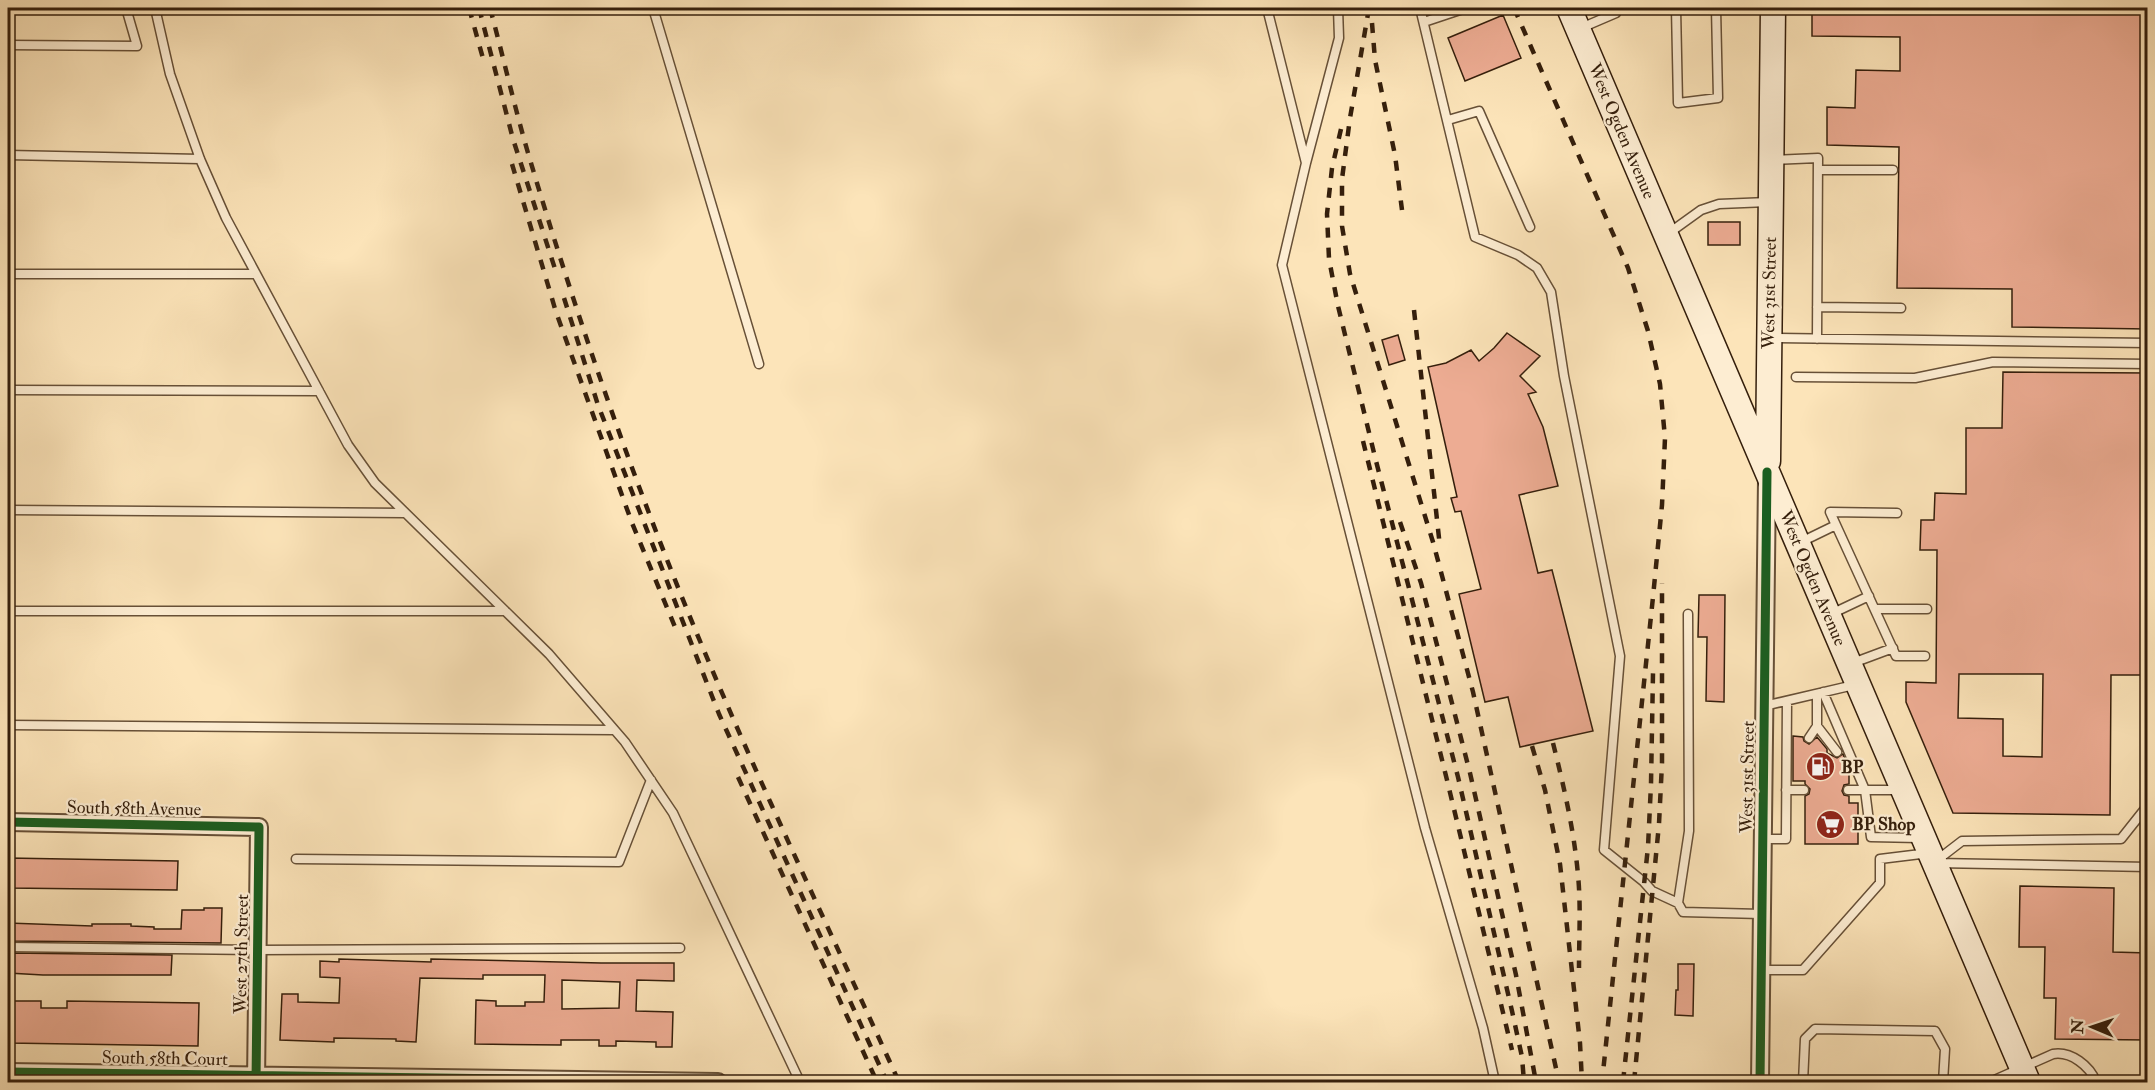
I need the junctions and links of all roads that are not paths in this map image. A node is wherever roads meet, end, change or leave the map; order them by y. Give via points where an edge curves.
1 (126, 8) edge
2 (155, 8) edge
3 (653, 8) edge
4 (1267, 8) edge
5 (1338, 8) edge
6 (1420, 8) edge
7 (1466, 8) edge
8 (1569, 8) edge
9 (1616, 8) edge
10 (1676, 8) edge
11 (1716, 8) edge
12 (1773, 8) edge
13 (1424, 22) junction
14 (1578, 30) junction
15 (8, 45) edge
16 (1448, 120) junction
17 (8, 155) edge
18 (200, 159) junction
19 (1771, 160) junction
20 (1306, 163) junction
21 (1818, 170) junction
22 (1893, 170) dead end
23 (1770, 202) junction
24 (1530, 227) dead end
25 (1666, 235) junction
26 (8, 274) edge
27 (256, 274) junction
28 (1817, 307) junction
29 (1901, 308) dead end
30 (1769, 338) junction
31 (1817, 339) junction
32 (2148, 343) edge
33 (759, 364) dead end
34 (2148, 364) edge
35 (1796, 377) dead end
36 (8, 390) edge
37 (319, 391) junction
38 (1767, 472) junction
39 (8, 510) edge
40 (405, 513) junction
41 (1897, 513) dead end
42 (1836, 525) junction
43 (1798, 544) junction
44 (1869, 596) junction
45 (1875, 609) junction
46 (1927, 609) dead end
47 (8, 611) edge
48 (505, 611) junction
49 (1688, 614) dead end
50 (1828, 615) junction
51 (1893, 648) junction
52 (1925, 656) dead end
53 (1854, 674) junction
54 (1820, 693) junction
55 (1787, 701) junction
56 (1764, 706) junction
57 (8, 725) edge
58 (1818, 726) junction
59 (615, 730) junction
60 (1809, 738) dead end
61 (1837, 752) dead end
62 (651, 780) junction
63 (1786, 790) junction
64 (1804, 790) dead end
65 (1848, 790) dead end
66 (1864, 790) junction
67 (1903, 790) junction
68 (2148, 806) edge
69 (8, 822) edge
70 (259, 827) joint
71 (1763, 838) junction
72 (1928, 851) junction
73 (296, 859) dead end
74 (2148, 867) edge
75 (1678, 903) junction
76 (1761, 914) junction
77 (8, 946) edge
78 (680, 948) dead end
79 (258, 950) junction
80 (1761, 970) junction
81 (8, 1072) edge
82 (2025, 1075) edge
83 (256, 1079) edge
84 (718, 1083) edge
85 (800, 1083) edge
86 (1495, 1083) edge
87 (1760, 1083) edge
88 (1803, 1083) edge
89 (1943, 1083) edge
90 (1990, 1083) edge
91 (2096, 1083) edge

1 - 15 lane via 137,46
2 - 18 lane via 170,74
3 - 33 lane
4 - 20 lane
5 - 20 lane via 1339,38
6 - 13 lane
7 - 13 lane
8 - 14 main road, West Ogden Avenue
9 - 14 lane via 1616,13
10 - 11 lane via 1678,103 1718,98
12 - 19 main road, West 31st Street
13 - 16 lane
14 - 25 main road, West Ogden Avenue
16 - 24 lane via 1479,111
16 - 75 lane via 1475,237 1518,255 1537,268 1551,292 1620,656 1604,850 1652,891
17 - 18 lane
18 - 27 lane
19 - 21 lane via 1818,158
19 - 23 main road, West 31st Street
20 - 86 lane via 1282,266 1425,828
21 - 22 lane
21 - 28 lane
23 - 25 lane via 1719,204 1701,210
23 - 30 main road, West 31st Street
25 - 38 main road, West Ogden Avenue
26 - 27 lane
27 - 37 lane
28 - 29 lane
28 - 31 lane
30 - 31 lane
30 - 38 main road, West 31st Street
31 - 32 lane
34 - 35 lane via 1993,362 1915,378
36 - 37 lane
37 - 40 lane via 348,445 375,483
38 - 43 main road, West Ogden Avenue
38 - 56 street, West 31st Street
39 - 40 lane
40 - 48 lane
41 - 42 lane via 1830,512
42 - 43 lane
42 - 44 lane
43 - 50 main road, West Ogden Avenue
44 - 45 lane
44 - 50 lane
45 - 46 lane
45 - 51 lane
47 - 48 lane
48 - 59 lane via 549,654
49 - 75 lane via 1689,831
50 - 53 main road, West Ogden Avenue
51 - 52 lane via 1896,656
51 - 53 lane
53 - 54 lane
53 - 67 main road, West Ogden Avenue
54 - 55 lane
54 - 58 lane
54 - 66 lane
55 - 56 lane
55 - 63 lane
56 - 71 street, West 31st Street
57 - 59 lane
58 - 60 lane
58 - 61 lane
59 - 62 lane
62 - 73 lane via 619,862
62 - 85 lane via 673,813
63 - 64 lane
63 - 71 lane via 1786,838
65 - 66 lane
66 - 67 lane
66 - 72 lane via 1870,837
67 - 72 main road, West Ogden Avenue
68 - 72 lane via 2121,839 1962,841
69 - 70 street, South 58th Avenue
70 - 79 street, West 27th Street
71 - 76 street, West 31st Street
72 - 74 lane
72 - 80 lane via 1880,859 1880,883 1803,970
72 - 82 main road, West Ogden Avenue
75 - 76 lane via 1683,912
76 - 80 street, West 31st Street
77 - 79 lane
78 - 79 lane
79 - 83 street, West 27th Street
80 - 87 street, West 31st Street
81 - 83 street, South 58th Court
82 - 90 lane
82 - 91 lane via 2053,1054 2061,1053 2077,1060 2092,1073
83 - 84 street, South 58th Court
88 - 89 lane via 1805,1039 1815,1029 1878,1029 1935,1031 1945,1049

